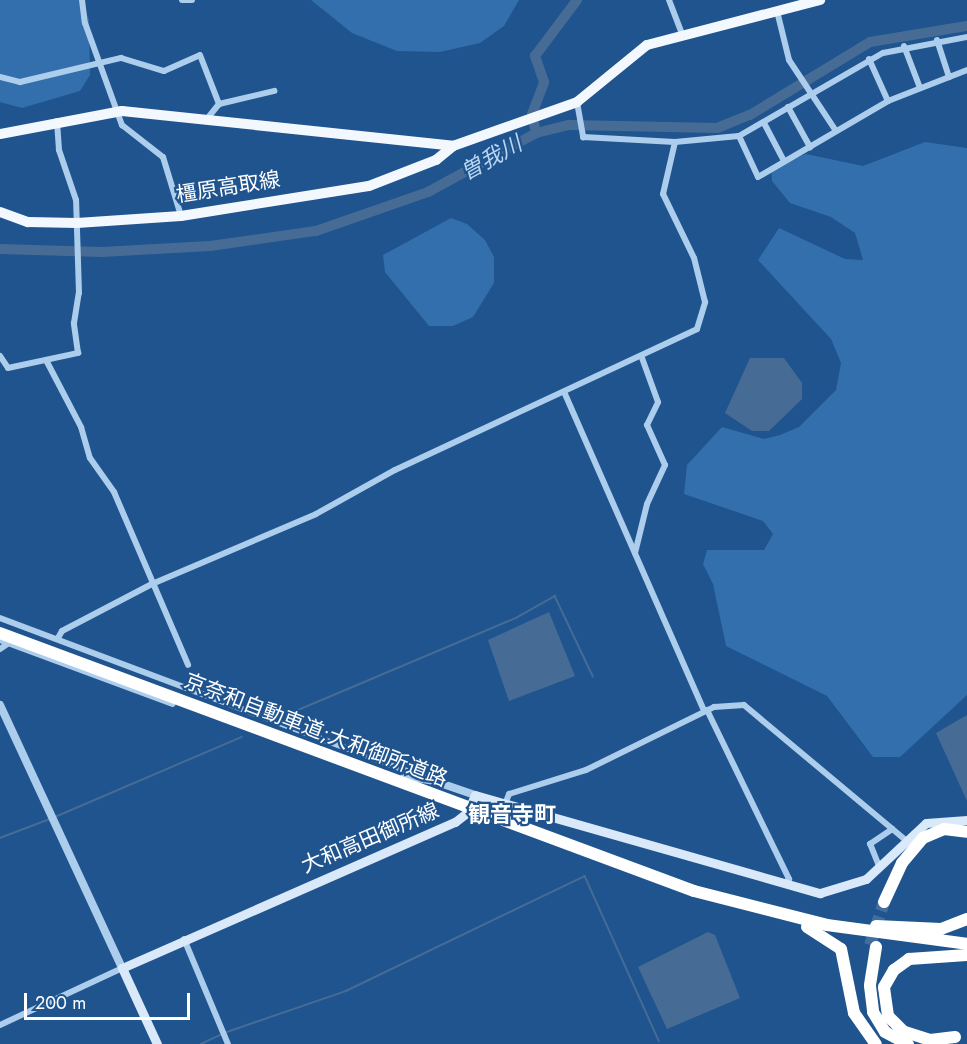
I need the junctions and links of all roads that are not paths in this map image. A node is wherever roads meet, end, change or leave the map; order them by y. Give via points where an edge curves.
1 (82, 0) edge
2 (182, 0) edge
3 (192, 0) edge
4 (669, 0) edge
5 (820, 0) edge
6 (777, 11) junction
7 (682, 34) junction
8 (966, 39) edge
9 (936, 40) junction
10 (904, 46) junction
11 (869, 59) junction
12 (100, 65) junction
13 (967, 70) edge
14 (0, 77) edge
15 (949, 77) junction
16 (920, 88) junction
17 (274, 91) dead end
18 (810, 91) junction
19 (888, 101) junction
20 (219, 104) junction
21 (580, 107) junction
22 (788, 107) junction
23 (117, 111) junction
24 (57, 121) junction
25 (205, 121) junction
26 (764, 123) junction
27 (837, 131) junction
28 (0, 134) edge
29 (739, 136) junction
30 (675, 142) junction
31 (453, 146) junction
32 (810, 147) junction
33 (784, 161) junction
34 (0, 212) edge
35 (181, 216) junction
36 (77, 223) junction
37 (0, 356) edge
38 (642, 358) junction
39 (46, 360) junction
40 (565, 394) junction
41 (635, 554) junction
42 (152, 584) junction
43 (0, 618) edge
44 (0, 633) edge
45 (58, 638) junction
46 (0, 640) edge
47 (9, 643) junction
48 (0, 649) edge
49 (188, 665) dead end
50 (0, 705) edge
51 (705, 711) junction
52 (441, 783) junction
53 (475, 795) junction
54 (504, 804) junction
55 (965, 817) edge
56 (892, 829) junction
57 (967, 832) edge
58 (904, 839) junction
59 (967, 839) edge
60 (879, 866) junction
61 (783, 885) junction
62 (778, 915) junction
63 (967, 919) edge
64 (184, 938) junction
65 (967, 944) edge
66 (967, 956) edge
67 (122, 968) junction
68 (0, 1025) edge
69 (967, 1031) edge
70 (959, 1040) edge
71 (157, 1044) edge
72 (228, 1044) edge
73 (876, 1044) edge
74 (891, 1044) edge
75 (908, 1044) edge
76 (931, 1044) edge

1 - 12 street
2 - 3 street
4 - 7 street
5 - 6 main road, 橿原高取線
6 - 7 main road, 橿原高取線
6 - 18 street via 797,74
7 - 21 main road, 橿原高取線 via 638,49
8 - 9 street
9 - 10 street
9 - 15 street
10 - 11 street
10 - 16 street
11 - 18 street
11 - 19 street
12 - 14 street via 20,82
12 - 20 street via 121,58 159,72 200,55
12 - 23 street
13 - 15 street
15 - 16 street
16 - 19 street
17 - 20 street
18 - 22 street
18 - 27 street
19 - 27 street
20 - 25 street
21 - 30 street via 583,135
21 - 31 main road, 橿原高取線
22 - 26 street
22 - 32 street
23 - 24 main road, 橿原高取線
23 - 25 main road, 橿原高取線
23 - 35 street via 125,131 163,157
24 - 28 main road, 橿原高取線
24 - 36 street
25 - 31 main road, 橿原高取線
26 - 29 street
26 - 33 street
27 - 32 street
29 - 30 street
29 - 33 street via 758,177
30 - 38 street via 663,194 694,258 704,308 697,329
31 - 35 main road, 橿原高取線 via 436,160 369,186
32 - 33 street
34 - 36 main road, 橿原高取線 via 28,222
35 - 36 main road, 橿原高取線
36 - 39 street via 74,323 78,353
37 - 39 street via 8,368
38 - 40 street
38 - 41 street via 658,402 647,425 665,465 648,504
39 - 42 street via 81,427 90,458 114,492
40 - 41 street
40 - 42 street via 449,444 307,518
41 - 51 street
42 - 45 street via 62,631
42 - 49 street
43 - 45 street
44 - 62 highway, 京奈和自動車道;大和御所道路 via 662,881
45 - 52 street
46 - 47 street
47 - 48 street
47 - 52 street via 337,764
50 - 67 street
51 - 54 street via 586,770 509,794
51 - 56 street via 744,705
51 - 61 street via 789,879
52 - 53 street
53 - 54 main road
53 - 64 main road, 大和高田御所線 via 468,812 455,822
54 - 61 main road
55 - 58 main road via 926,823
56 - 58 street
56 - 60 street via 870,844
57 - 59 highway via 937,831 917,843 887,903 908,864 925,844 945,836
58 - 60 main road
60 - 61 main road via 866,879 839,891
62 - 63 highway via 923,929
62 - 65 highway, 京奈和自動車道;大和御所道路
62 - 73 highway via 819,931 841,949 854,1013
64 - 67 main road, 大和高田御所線
64 - 72 street
66 - 70 highway via 909,959 894,970 884,987 888,1016 903,1032 930,1040
67 - 68 street
67 - 71 main road
69 - 70 highway
70 - 76 highway
74 - 75 highway via 876,1031 865,1008 873,946 873,1012 885,1032

